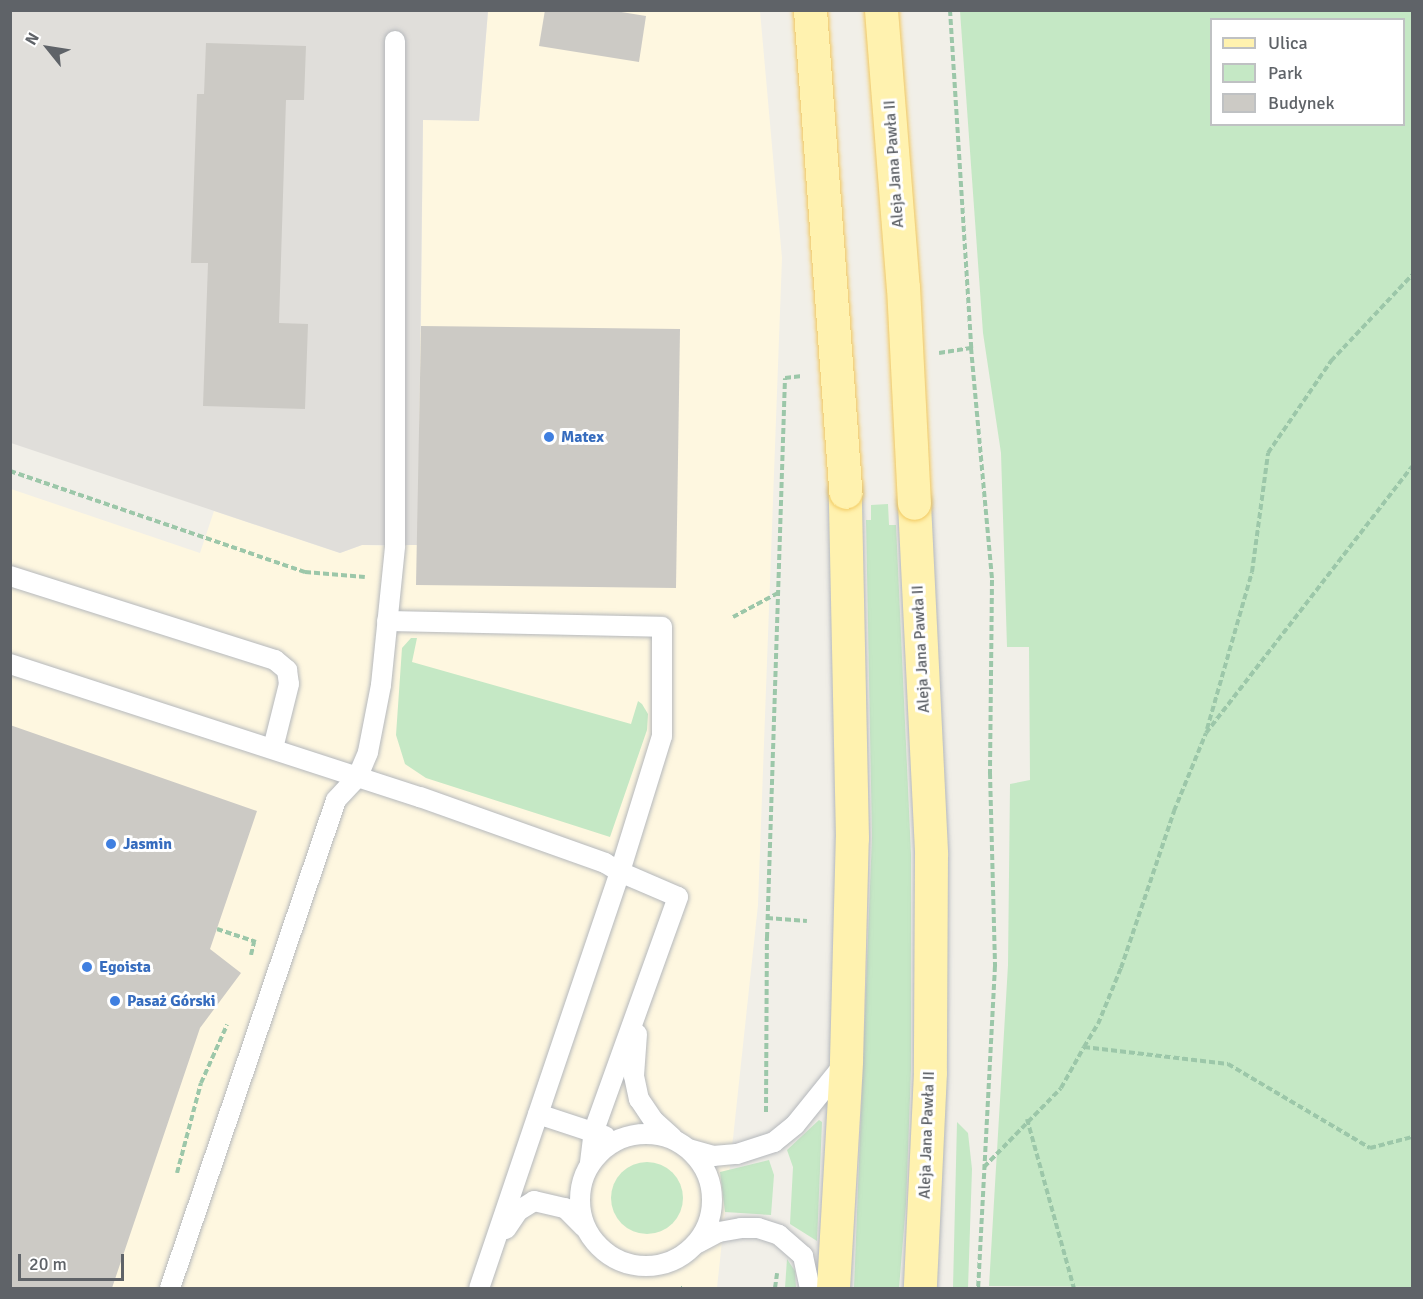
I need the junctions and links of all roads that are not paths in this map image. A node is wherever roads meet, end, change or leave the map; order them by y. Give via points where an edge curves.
1 (810, 10) edge
2 (881, 10) edge
3 (395, 41) dead end
4 (10, 576) edge
5 (387, 621) junction
6 (10, 664) edge
7 (273, 748) junction
8 (358, 776) junction
9 (620, 873) junction
10 (646, 988) junction
11 (846, 1060) junction
12 (538, 1114) junction
13 (594, 1130) junction
14 (615, 1142) junction
15 (682, 1144) junction
16 (590, 1163) junction
17 (584, 1227) junction
18 (696, 1245) junction
19 (492, 1251) junction
20 (170, 1288) edge
21 (479, 1288) edge
22 (810, 1288) edge
23 (833, 1288) edge
24 (920, 1288) edge

1 - 11 main road, bridge via 845,492 852,838
2 - 24 main road, Aleja Jana Pawła II, bridge via 903,287 931,855 930,1072
3 - 5 lane via 392,579
4 - 7 lane via 275,660 287,670 289,684
5 - 8 lane via 381,685 368,752
5 - 9 lane via 662,627 662,735
6 - 7 lane
7 - 8 lane
8 - 9 lane via 605,863
8 - 20 lane via 336,800
9 - 10 lane via 678,897
9 - 12 lane
10 - 13 lane
10 - 15 lane via 635,1040 634,1076 644,1106
11 - 15 lane via 795,1125 774,1142 737,1154 713,1156
11 - 23 main road
12 - 13 lane
12 - 19 lane
13 - 14 lane
13 - 16 lane
14 - 15 lane via 642,1133
14 - 16 lane
15 - 18 lane via 703,1165 711,1184 713,1206
16 - 17 lane via 581,1183 579,1206
17 - 18 lane via 597,1246 614,1259 635,1266 657,1266
17 - 19 lane via 566,1208 534,1201 518,1211
18 - 22 lane via 719,1232 741,1228 758,1228 779,1235 803,1256
19 - 21 lane

